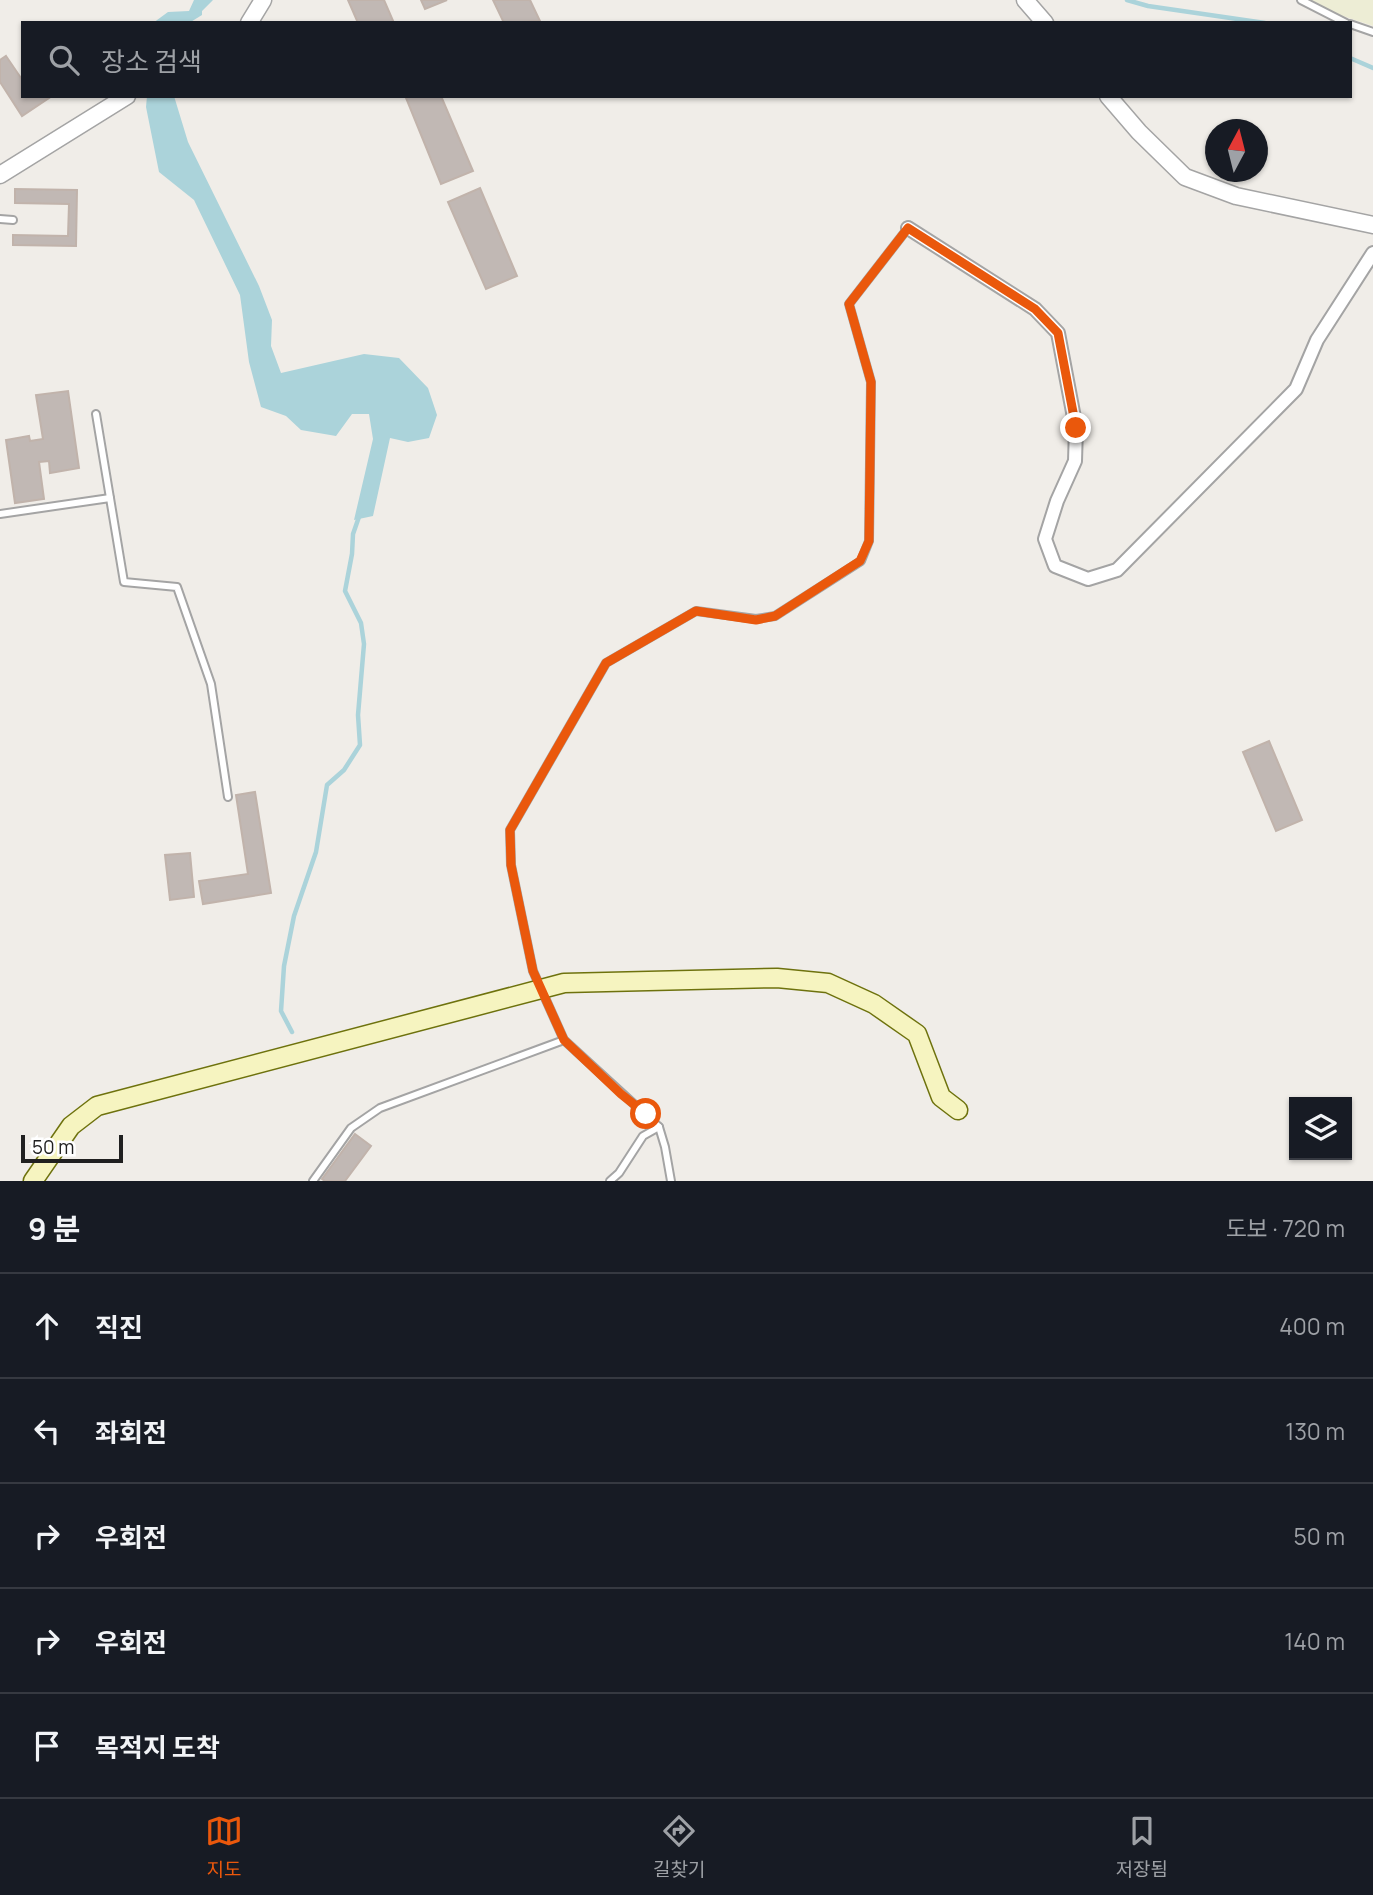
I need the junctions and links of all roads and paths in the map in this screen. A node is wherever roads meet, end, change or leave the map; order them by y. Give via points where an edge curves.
1 (263, 0) edge
2 (1025, 0) edge
3 (1301, 0) edge
4 (250, 21) edge
5 (1043, 21) edge
6 (1344, 21) edge
7 (1352, 24) edge
8 (1373, 32) edge
9 (1110, 98) edge
10 (121, 99) edge
11 (0, 175) edge
12 (0, 219) edge
13 (13, 220) dead end
14 (1373, 225) edge
15 (908, 228) joint
16 (1373, 253) edge
17 (96, 414) dead end
18 (110, 498) junction
19 (0, 514) edge
20 (228, 797) dead end
21 (541, 988) junction
22 (564, 1040) junction
23 (958, 1110) dead end
24 (659, 1127) junction
25 (33, 1181) edge
26 (313, 1181) edge
27 (610, 1181) edge
28 (671, 1181) edge

1 - 4 street
2 - 5 street
3 - 6 lane
7 - 8 lane
9 - 14 street via 1185,177 1236,196
10 - 11 street
12 - 13 lane
15 - 16 street via 1035,309 1058,333 1076,428 1075,461 1045,539 1055,566 1088,579 1117,570 1296,389 1317,340
15 - 21 lane via 849,304 871,382 869,541 860,561 775,616 756,620 696,611 606,663 510,830 511,865 533,971
17 - 18 lane
18 - 19 lane
18 - 20 lane via 124,582 177,587 211,684
21 - 22 lane
21 - 23 main road via 777,978 828,983 874,1004 917,1034 941,1097
21 - 25 main road via 97,1106 71,1126
22 - 24 lane
22 - 26 lane via 380,1108 351,1128
24 - 27 lane via 643,1136
24 - 28 lane

